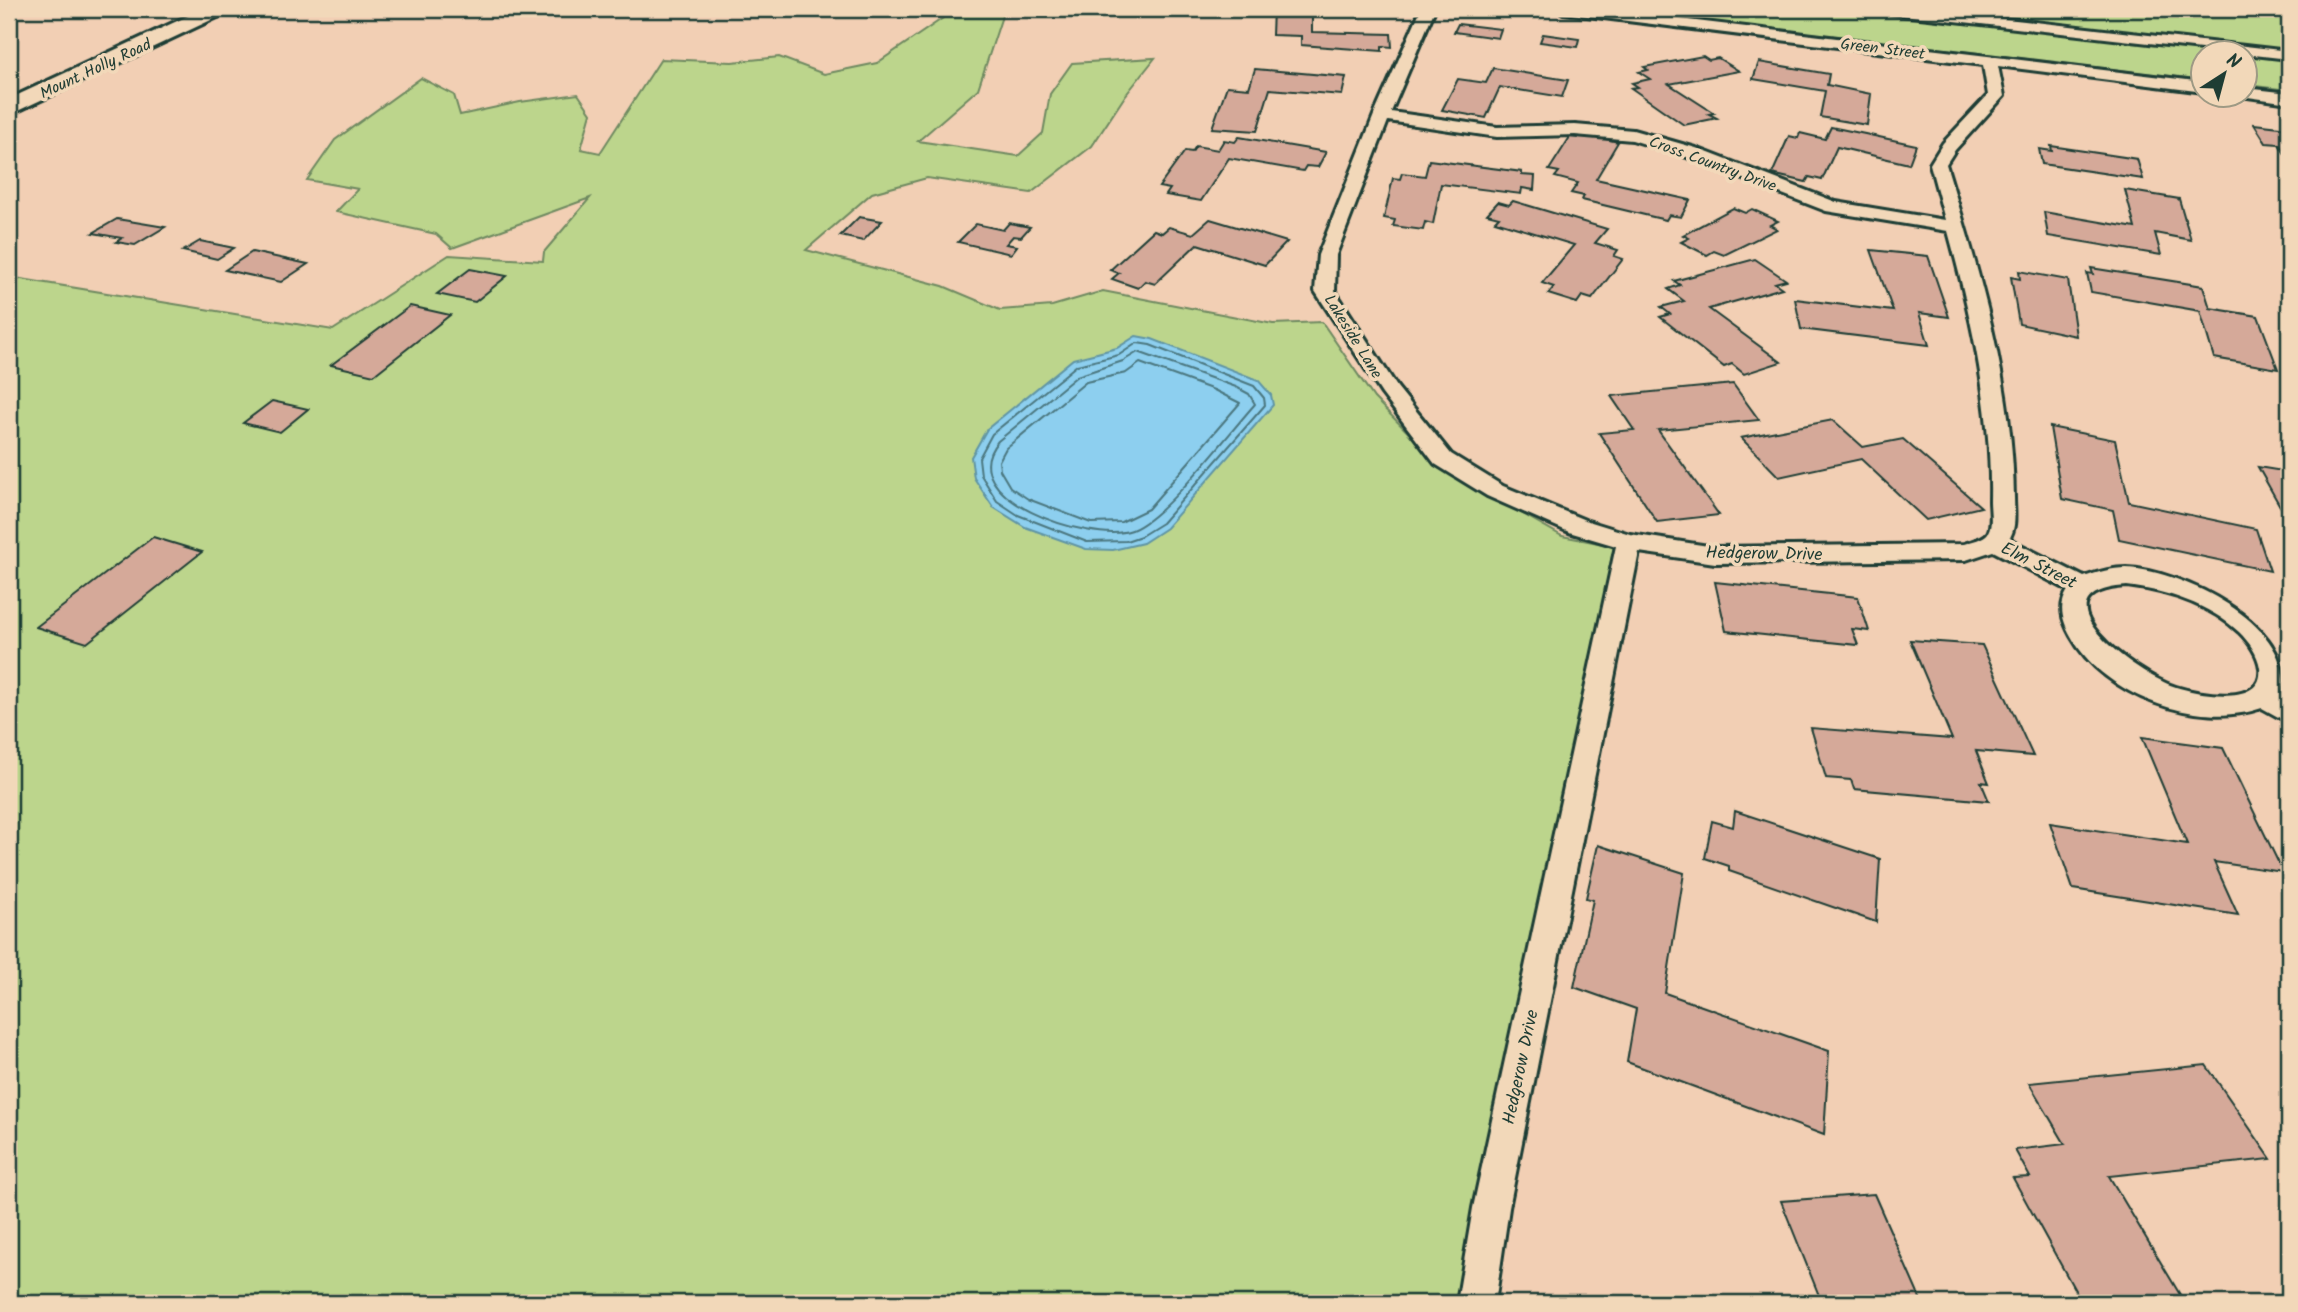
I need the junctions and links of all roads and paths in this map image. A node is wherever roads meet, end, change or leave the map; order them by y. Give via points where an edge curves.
1 (219, 9) edge
2 (1428, 9) edge
3 (1563, 9) edge
4 (1885, 9) edge
5 (2289, 55) edge
6 (1990, 61) junction
7 (2190, 85) edge
8 (2260, 95) edge
9 (2289, 98) edge
10 (9, 108) edge
11 (1382, 115) junction
12 (1957, 227) junction
13 (1629, 542) junction
14 (1994, 542) junction
15 (2085, 588) junction
16 (2263, 695) junction
17 (2289, 712) edge
18 (1476, 1303) edge

1 - 10 main road, Mount Holly Road
2 - 11 street, Lakeside Lane
3 - 6 street, Green Street
4 - 5 street
6 - 7 street, Green Street
6 - 12 street via 1996,96 1938,164
8 - 9 street
11 - 12 street, Cross Country Drive via 1497,132 1576,130 1633,135 1832,207
11 - 13 street, Lakeside Lane via 1327,255 1325,292 1389,390 1443,459 1495,491 1577,526
12 - 14 street via 1992,375 2003,513 2003,531
13 - 14 street, Hedgerow Drive via 1715,555 1966,552
13 - 18 street, Hedgerow Drive via 1490,1208
14 - 15 street, Elm Street
15 - 16 street, Elm Street via 2075,601 2075,618 2084,637 2125,675 2177,697 2218,705 2244,703
15 - 16 street, Elm Street via 2102,580 2146,579 2186,589 2216,603 2262,641 2273,661 2274,680
16 - 17 street

